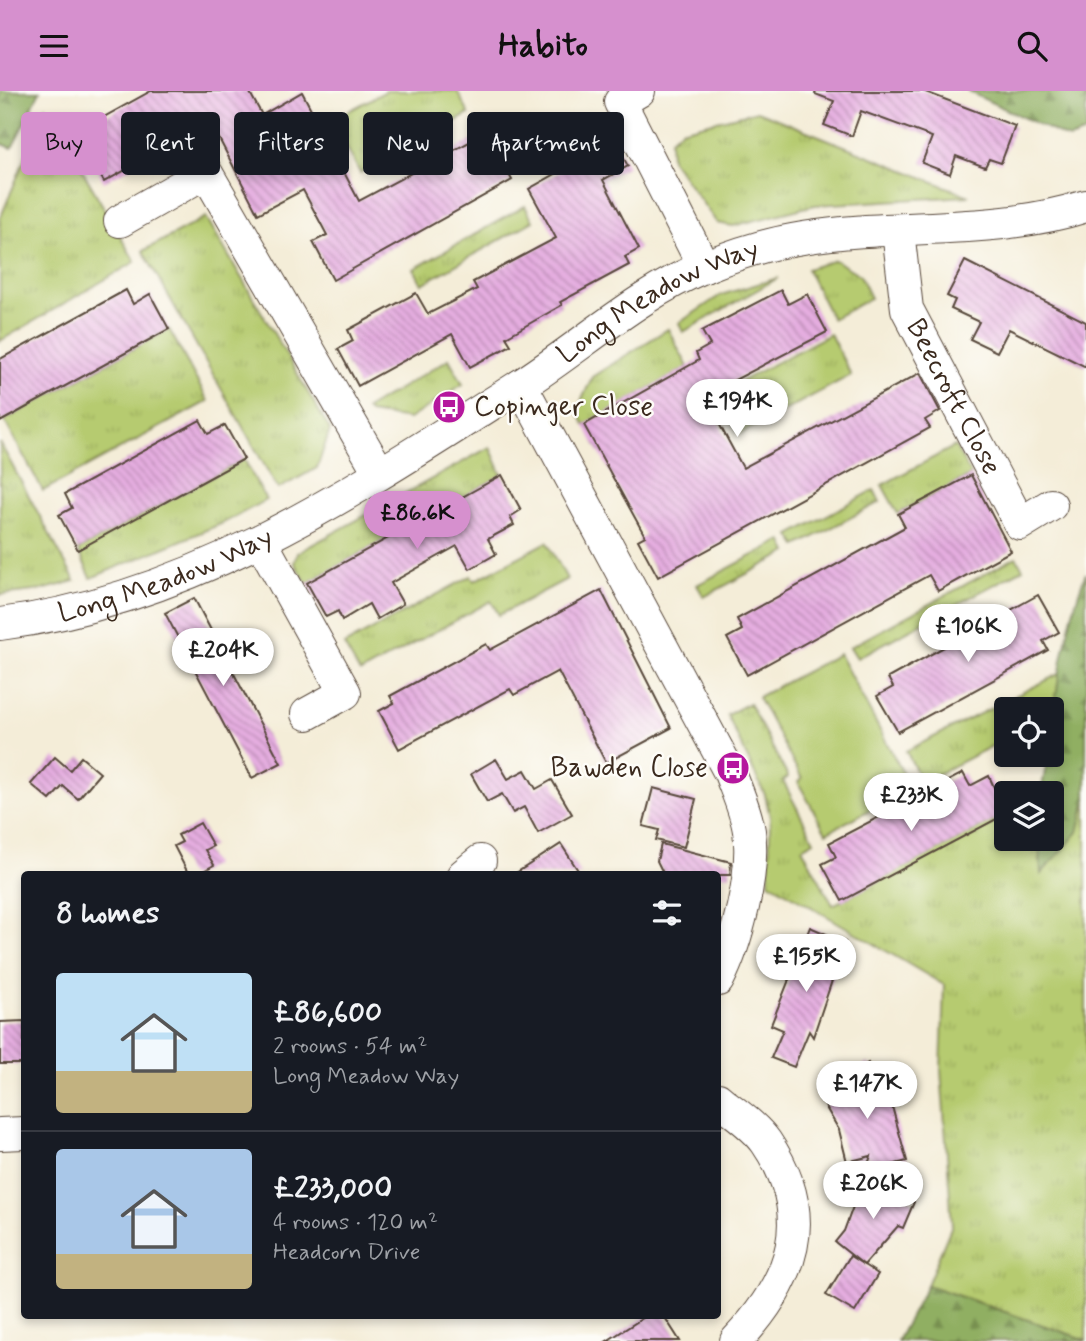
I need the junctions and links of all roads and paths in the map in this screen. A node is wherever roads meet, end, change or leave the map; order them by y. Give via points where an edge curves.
1 (639, 91) edge
2 (1086, 205) edge
3 (120, 221) dead end
4 (898, 231) junction
5 (704, 267) junction
6 (521, 385) junction
7 (379, 472) junction
8 (1051, 505) dead end
9 (262, 543) junction
10 (0, 625) edge
11 (307, 714) dead end
12 (721, 971) edge
13 (721, 1102) edge
14 (21, 1133) edge
15 (0, 1134) edge
16 (736, 1341) edge

1 - 5 street via 620,102
2 - 4 street, Long Meadow Way via 994,226
3 - 7 street via 206,172
4 - 5 street, Long Meadow Way via 803,238
4 - 8 street, Beecroft Close via 906,309 1020,524
5 - 6 street, Long Meadow Way via 639,303
6 - 7 street, Long Meadow Way
6 - 12 street via 730,773 749,832 748,876
7 - 9 street, Long Meadow Way
9 - 10 street, Long Meadow Way via 121,598
9 - 11 street via 345,694
13 - 16 street via 765,1141 792,1203 788,1264 777,1292
14 - 15 street

